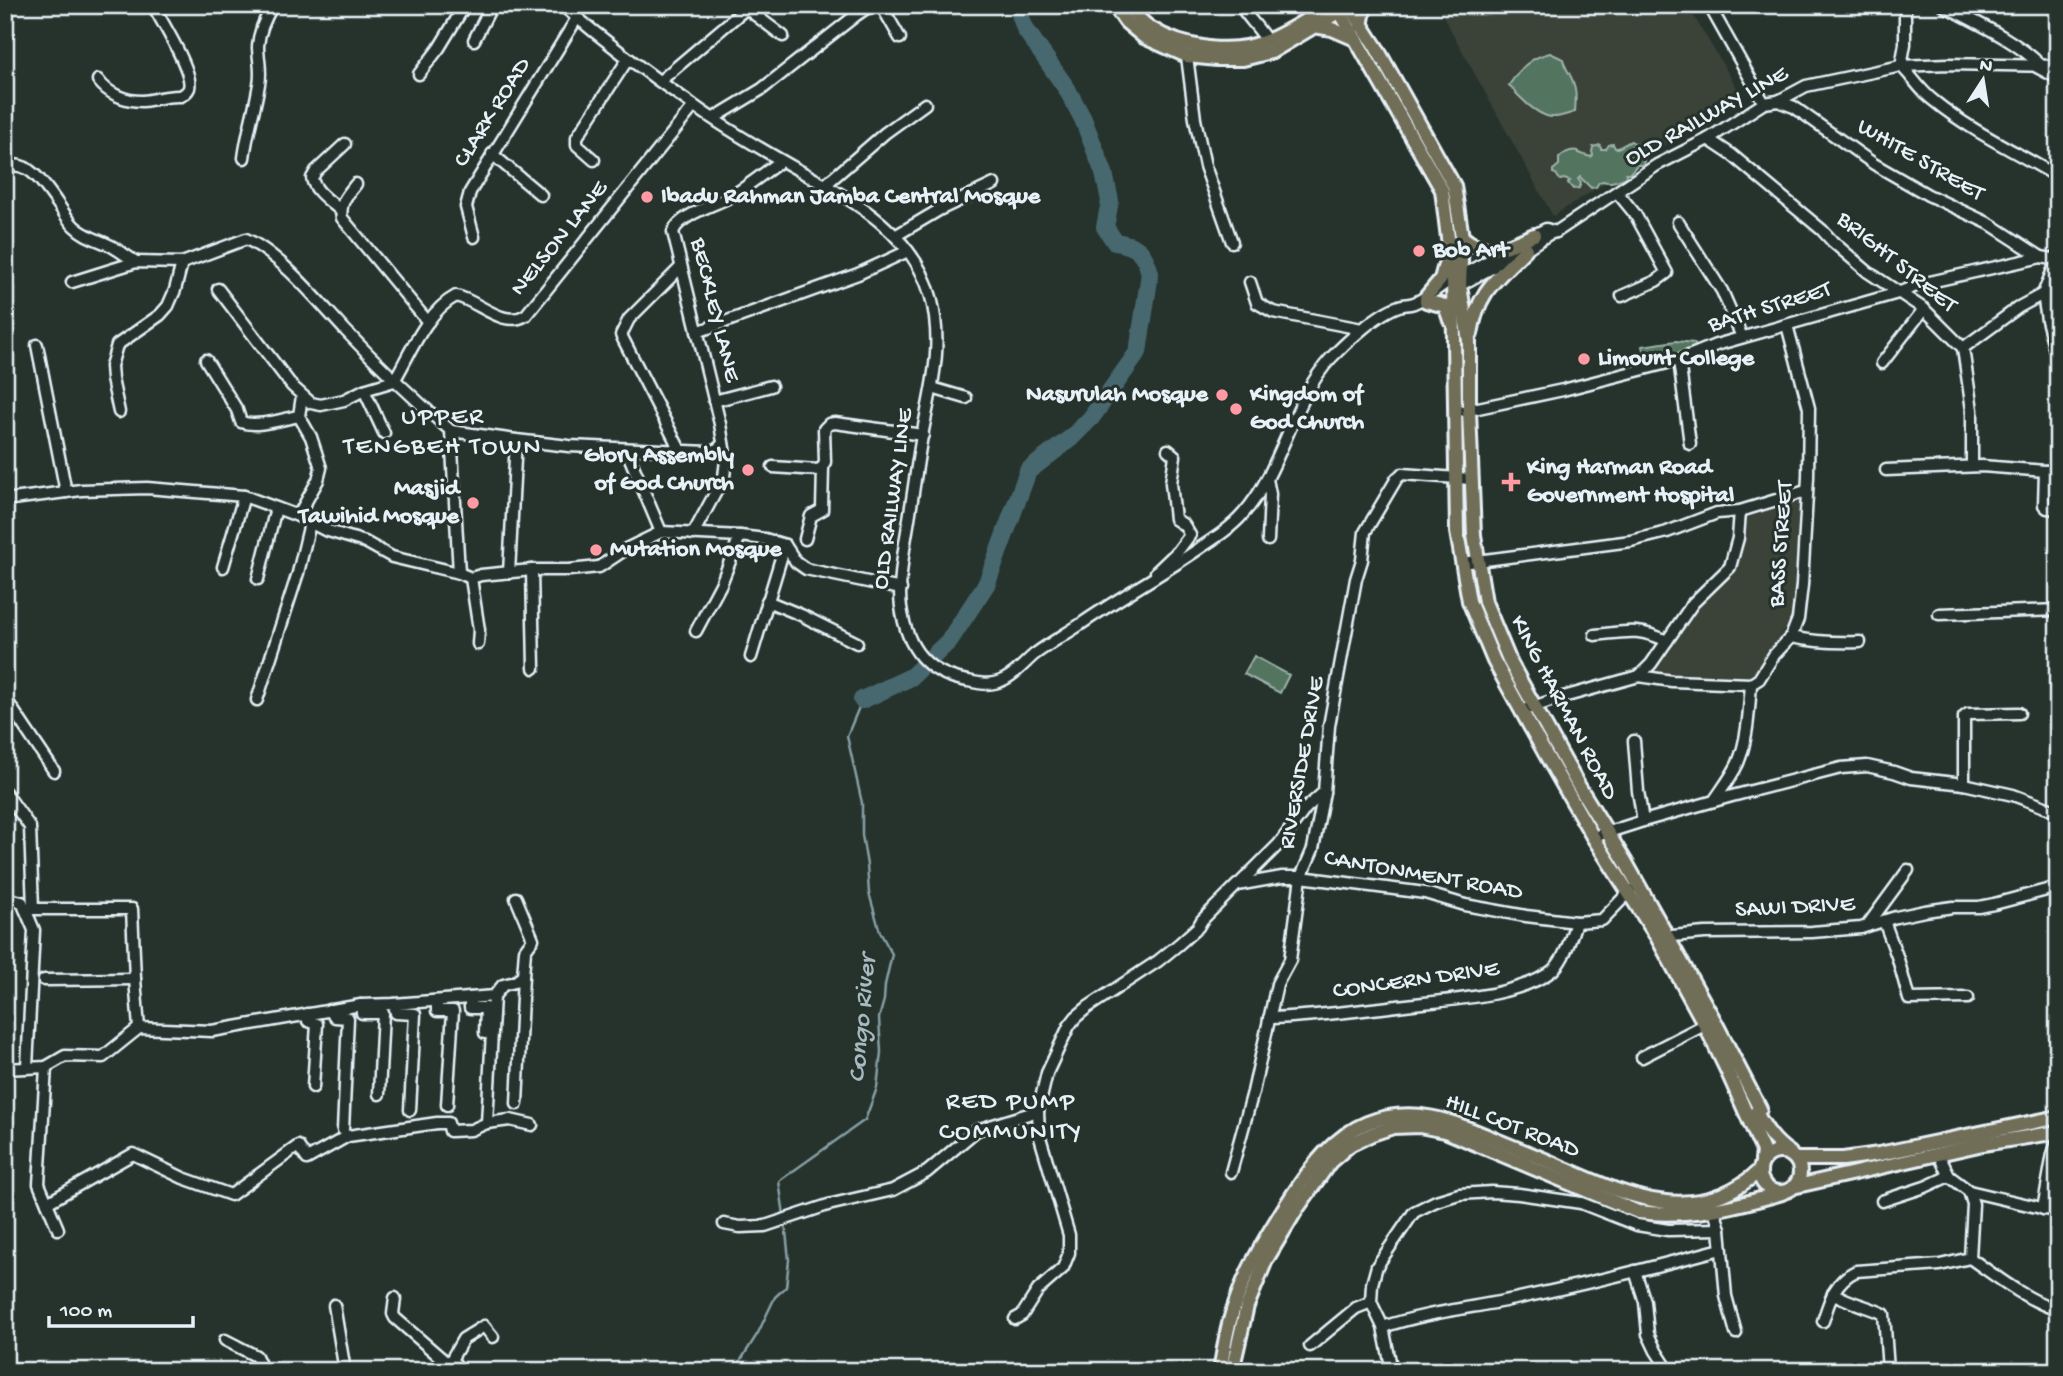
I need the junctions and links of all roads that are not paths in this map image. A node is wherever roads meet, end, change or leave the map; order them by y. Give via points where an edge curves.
1 (153, 5) edge
2 (273, 5) edge
3 (465, 5) edge
4 (492, 5) edge
5 (871, 5) edge
6 (881, 5) edge
7 (1114, 5) edge
8 (1127, 5) edge
9 (1240, 5) edge
10 (1365, 5) edge
11 (1709, 5) edge
12 (1905, 5) edge
13 (1943, 5) edge
14 (1342, 6) edge
15 (748, 7) edge
16 (572, 10) edge
17 (1314, 26) junction
18 (1361, 26) junction
19 (783, 36) dead end
20 (900, 38) dead end
21 (1353, 38) junction
22 (474, 40) dead end
23 (1267, 41) junction
24 (1187, 56) junction
25 (628, 59) junction
26 (1901, 66) junction
27 (2039, 66) junction
28 (2058, 66) edge
29 (419, 74) dead end
30 (2058, 78) edge
31 (98, 80) dead end
32 (660, 81) junction
33 (1778, 101) junction
34 (1764, 103) junction
35 (925, 104) dead end
36 (695, 106) junction
37 (714, 118) junction
38 (1708, 139) junction
39 (345, 144) dead end
40 (1427, 152) junction
41 (492, 154) junction
42 (244, 158) dead end
43 (594, 159) dead end
44 (781, 161) junction
45 (5, 169) edge
46 (2058, 177) edge
47 (356, 184) dead end
48 (993, 184) dead end
49 (825, 185) junction
50 (1617, 192) junction
51 (541, 195) dead end
52 (340, 210) junction
53 (1678, 222) dead end
54 (1556, 232) junction
55 (1534, 235) junction
56 (895, 236) junction
57 (474, 237) dead end
58 (1462, 237) junction
59 (1232, 242) dead end
60 (1450, 243) junction
61 (1526, 249) junction
62 (908, 251) junction
63 (2041, 257) junction
64 (2058, 259) edge
65 (136, 262) junction
66 (182, 263) junction
67 (681, 267) junction
68 (72, 282) dead end
69 (1250, 282) dead end
70 (1456, 282) junction
71 (218, 289) dead end
72 (1898, 293) junction
73 (2043, 294) junction
74 (1622, 296) dead end
75 (1426, 299) junction
76 (1924, 309) junction
77 (428, 322) junction
78 (1787, 325) junction
79 (1362, 330) junction
80 (698, 332) junction
81 (1454, 335) junction
82 (1742, 337) junction
83 (1469, 341) junction
84 (37, 345) dead end
85 (1963, 348) junction
86 (206, 360) dead end
87 (1679, 360) junction
88 (2058, 362) edge
89 (1882, 363) dead end
90 (394, 381) junction
91 (771, 386) dead end
92 (932, 388) junction
93 (364, 390) junction
94 (302, 397) junction
95 (966, 398) dead end
96 (714, 401) junction
97 (1469, 410) junction
98 (119, 412) dead end
99 (1454, 412) junction
100 (299, 416) junction
101 (452, 431) junction
102 (384, 433) dead end
103 (923, 435) junction
104 (516, 440) junction
105 (723, 444) junction
106 (1690, 444) dead end
107 (626, 449) junction
108 (680, 450) junction
109 (1168, 450) dead end
110 (1972, 466) junction
111 (773, 467) dead end
112 (823, 467) junction
113 (1886, 470) dead end
114 (2058, 470) edge
115 (2045, 471) junction
116 (1456, 477) junction
117 (1267, 479) junction
118 (1471, 479) junction
119 (1806, 491) junction
120 (66, 492) junction
121 (244, 496) junction
122 (5, 500) edge
123 (276, 508) junction
124 (2058, 509) edge
125 (1740, 510) junction
126 (298, 516) junction
127 (310, 523) junction
128 (661, 532) junction
129 (694, 534) junction
130 (740, 536) junction
131 (806, 539) dead end
132 (1268, 540) dead end
133 (785, 545) junction
134 (1477, 559) junction
135 (1462, 563) junction
136 (223, 567) dead end
137 (532, 570) junction
138 (459, 573) junction
139 (509, 573) junction
140 (471, 578) junction
141 (258, 579) dead end
142 (1150, 582) junction
143 (901, 589) junction
144 (767, 601) junction
145 (2058, 610) edge
146 (1939, 614) dead end
147 (696, 631) dead end
148 (1595, 635) dead end
149 (1791, 637) junction
150 (1667, 641) junction
151 (1860, 642) dead end
152 (857, 643) dead end
153 (478, 644) dead end
154 (751, 657) dead end
155 (534, 668) dead end
156 (1639, 676) junction
157 (1751, 684) junction
158 (5, 698) edge
159 (257, 700) dead end
160 (1535, 707) junction
161 (1522, 711) junction
162 (2019, 713) dead end
163 (1634, 741) dead end
164 (54, 771) dead end
165 (1964, 784) junction
166 (5, 792) edge
167 (1324, 792) junction
168 (1714, 801) junction
169 (2058, 813) edge
170 (1643, 821) junction
171 (1608, 834) junction
172 (1593, 837) junction
173 (1908, 870) dead end
174 (1301, 877) junction
175 (1237, 885) junction
176 (2058, 887) edge
177 (1633, 888) junction
178 (5, 898) edge
179 (516, 898) dead end
180 (29, 909) junction
181 (1884, 921) junction
182 (1576, 922) junction
183 (1867, 926) junction
184 (1662, 937) junction
185 (523, 976) junction
186 (135, 978) junction
187 (44, 980) dead end
188 (494, 996) junction
189 (470, 998) junction
190 (1968, 998) dead end
191 (437, 1001) junction
192 (394, 1004) junction
193 (361, 1005) junction
194 (329, 1010) junction
195 (307, 1014) junction
196 (1269, 1018) junction
197 (1709, 1022) junction
198 (139, 1028) junction
199 (1642, 1057) dead end
200 (27, 1067) junction
201 (46, 1067) junction
202 (5, 1069) edge
203 (313, 1087) dead end
204 (379, 1094) dead end
205 (482, 1104) dead end
206 (517, 1104) dead end
207 (447, 1105) dead end
208 (410, 1111) dead end
209 (1038, 1111) junction
210 (2053, 1118) edge
211 (487, 1123) junction
212 (532, 1125) dead end
213 (343, 1129) dead end
214 (2058, 1130) edge
215 (2058, 1139) edge
216 (1939, 1155) junction
217 (1793, 1156) junction
218 (1761, 1165) junction
219 (1231, 1172) dead end
220 (1949, 1176) junction
221 (1797, 1186) junction
222 (1969, 1191) junction
223 (1782, 1193) junction
224 (1882, 1201) dead end
225 (47, 1203) junction
226 (2043, 1209) junction
227 (1714, 1210) junction
228 (2058, 1212) edge
229 (724, 1224) dead end
230 (58, 1229) dead end
231 (1720, 1229) junction
232 (1721, 1249) junction
233 (1970, 1258) junction
234 (1635, 1272) junction
235 (1832, 1293) junction
236 (395, 1298) dead end
237 (1371, 1302) junction
238 (334, 1305) dead end
239 (2058, 1310) edge
240 (1015, 1319) dead end
241 (1823, 1321) dead end
242 (1383, 1327) junction
243 (1736, 1334) dead end
244 (493, 1338) dead end
245 (225, 1340) dead end
246 (1311, 1346) dead end
247 (449, 1361) junction
248 (1888, 1370) edge
249 (262, 1371) edge
250 (345, 1371) edge
251 (435, 1371) edge
252 (462, 1371) edge
253 (1220, 1371) edge
254 (1232, 1371) edge
255 (1392, 1371) edge
256 (1669, 1371) edge

1 - 31 street via 187,71 190,85 185,94 128,99 106,90
2 - 42 street via 260,32 260,83
3 - 29 street
4 - 22 street
5 - 37 street via 762,89
6 - 20 street
7 - 24 main road via 1144,37
8 - 23 main road via 1149,27 1185,43 1238,48
9 - 23 street
10 - 18 main road
11 - 34 street
12 - 26 street
13 - 27 street via 2010,40
14 - 17 main road
14 - 18 main road, KING HARMAN ROAD
14 - 21 main road, KING HARMAN ROAD
14 - 23 main road
15 - 19 street
15 - 32 street
16 - 25 street, OLD RAILWAY LINE
16 - 41 street, CLARK ROAD
17 - 21 main road
17 - 24 main road via 1271,52 1243,59
18 - 40 main road, KING HARMAN ROAD via 1376,47
21 - 40 main road, KING HARMAN ROAD
24 - 59 street via 1205,166
25 - 32 street, OLD RAILWAY LINE
25 - 43 street via 577,137 577,145
26 - 27 street, OLD RAILWAY LINE
26 - 33 street, OLD RAILWAY LINE via 1806,86
26 - 46 street via 1921,91 1955,118
27 - 28 street, OLD RAILWAY LINE
27 - 30 street
32 - 36 street, OLD RAILWAY LINE
33 - 34 street, OLD RAILWAY LINE
33 - 63 street, WHITE STREET via 1794,107 1874,164 1990,224
34 - 38 street, OLD RAILWAY LINE
35 - 49 street
36 - 37 street, OLD RAILWAY LINE
36 - 77 street, NELSON LANE via 526,316 504,318 456,296
37 - 44 street, OLD RAILWAY LINE
38 - 50 street, OLD RAILWAY LINE via 1657,164
38 - 72 street, BRIGHT STREET
39 - 52 street via 312,178
40 - 58 main road, KING HARMAN ROAD via 1454,186
40 - 60 main road, KING HARMAN ROAD via 1442,190
41 - 51 street
41 - 57 street, CLARK ROAD via 467,198
44 - 49 street, OLD RAILWAY LINE
44 - 67 street, BECKLEY LANE via 676,226 673,232
45 - 65 street via 23,165 50,192 73,226
47 - 52 street
48 - 56 street
49 - 56 street, OLD RAILWAY LINE via 856,203
50 - 54 street, OLD RAILWAY LINE
50 - 74 street via 1635,214 1667,273
52 - 77 street via 347,226
53 - 82 street via 1722,291
54 - 55 street, OLD RAILWAY LINE via 1546,229
54 - 61 street, OLD RAILWAY LINE
55 - 58 main road via 1491,250
55 - 70 street, OLD RAILWAY LINE
56 - 62 street, OLD RAILWAY LINE
58 - 70 main road, KING HARMAN ROAD
60 - 70 main road, KING HARMAN ROAD
60 - 75 main road via 1444,273
61 - 70 street, OLD RAILWAY LINE
61 - 83 main road via 1483,295
62 - 80 street
62 - 92 street, OLD RAILWAY LINE via 923,275 935,320
63 - 64 street, BATH STREET
63 - 72 street, BATH STREET
64 - 73 street
65 - 66 street
65 - 68 street
66 - 90 street via 246,239 259,245
66 - 98 street via 168,306 117,345 111,366
67 - 80 street, BECKLEY LANE
67 - 108 street via 629,319 621,335
69 - 79 street via 1257,303 1273,312
70 - 75 street, OLD RAILWAY LINE
70 - 81 main road, KING HARMAN ROAD
70 - 83 main road, KING HARMAN ROAD
71 - 94 street
72 - 76 street, BRIGHT STREET
72 - 78 street, BATH STREET
73 - 85 street
73 - 88 street
75 - 79 street, OLD RAILWAY LINE via 1400,306
75 - 81 main road via 1445,306
76 - 85 street, BRIGHT STREET
76 - 89 street
77 - 90 street, NELSON LANE
78 - 82 street, BATH STREET
78 - 119 street, BASS STREET via 1809,408
79 - 117 street, OLD RAILWAY LINE via 1320,371
80 - 96 street, BECKLEY LANE
81 - 99 main road, KING HARMAN ROAD
82 - 87 street, BATH STREET
83 - 97 main road, KING HARMAN ROAD
84 - 120 street
85 - 110 street, BRIGHT STREET via 1972,410
86 - 100 street via 244,424
87 - 97 street, BATH STREET
87 - 106 street
90 - 93 street
90 - 101 street
91 - 96 street
92 - 95 street
92 - 103 street, OLD RAILWAY LINE
93 - 94 street via 321,405
93 - 102 street
94 - 100 street
96 - 105 street, BECKLEY LANE
97 - 99 street, BATH STREET
97 - 118 main road, KING HARMAN ROAD
99 - 116 main road, KING HARMAN ROAD
100 - 126 street via 312,437 321,468
101 - 104 street
101 - 138 street
103 - 112 street via 829,424 824,429
103 - 143 street, OLD RAILWAY LINE
104 - 107 street
104 - 139 street
105 - 108 street via 709,452
105 - 129 street, BECKLEY LANE via 724,477
107 - 108 street
107 - 128 street
109 - 142 street via 1174,456 1175,519 1190,535
110 - 113 street
110 - 115 street
111 - 112 street
112 - 131 street via 822,510 811,516
114 - 115 street
115 - 124 street via 2044,505
116 - 118 street, RIVERSIDE DRIVE
116 - 135 main road, KING HARMAN ROAD
116 - 167 street, RIVERSIDE DRIVE via 1402,474 1365,532 1329,726
117 - 132 street
117 - 142 street, OLD RAILWAY LINE via 1244,514
118 - 134 main road, KING HARMAN ROAD
119 - 125 street
119 - 149 street, BASS STREET via 1802,585
120 - 121 street via 147,488
120 - 122 street
121 - 123 street
121 - 136 street
123 - 126 street
123 - 141 street
125 - 134 street via 1632,541
125 - 150 street via 1730,567 1693,603
126 - 127 street
127 - 138 street via 392,556
127 - 159 street
128 - 129 street
128 - 137 street via 599,567
129 - 130 street
130 - 133 street
130 - 147 street
133 - 143 street via 806,569
133 - 144 street
134 - 135 street
134 - 160 main road, KING HARMAN ROAD via 1497,633
135 - 161 main road, KING HARMAN ROAD via 1481,632
137 - 139 street
137 - 155 street
138 - 140 street
139 - 140 street
140 - 153 street
142 - 143 street, OLD RAILWAY LINE via 1043,649 1009,678 989,685 954,679 932,669 918,655 904,620
144 - 152 street
144 - 154 street
145 - 146 street
148 - 150 street via 1632,630
149 - 151 street
149 - 157 street, BASS STREET
150 - 156 street
156 - 157 street
156 - 160 street
157 - 168 street via 1741,754
158 - 164 street
160 - 161 street
160 - 171 main road, KING HARMAN ROAD
161 - 172 main road, KING HARMAN ROAD
162 - 165 street via 1964,717
163 - 170 street
165 - 168 street via 1911,779 1867,766 1841,768
165 - 169 street via 2012,795
166 - 180 street via 30,827
167 - 174 street, RIVERSIDE DRIVE via 1313,849
167 - 175 street
168 - 170 street
170 - 171 street
171 - 172 street
171 - 177 main road, KING HARMAN ROAD
172 - 177 main road, KING HARMAN ROAD
173 - 183 street, SAWI DRIVE
174 - 175 street, CANTONMENT ROAD
174 - 182 street, CANTONMENT ROAD via 1426,893 1465,905
174 - 196 street, RIVERSIDE DRIVE via 1290,960 1277,984
175 - 209 street via 1158,961 1076,1017 1050,1065
176 - 181 street via 1994,904 1925,911
177 - 182 street, CANTONMENT ROAD via 1602,920
177 - 184 main road, KING HARMAN ROAD
178 - 180 street
179 - 185 street via 533,939 525,950
180 - 186 street via 132,909
180 - 200 street via 34,930
181 - 183 street
181 - 190 street via 1909,999
182 - 196 street, CONCERN DRIVE via 1554,969 1515,988 1307,1017
183 - 184 street, SAWI DRIVE
184 - 197 main road, KING HARMAN ROAD
185 - 188 street via 503,985
185 - 206 street
186 - 187 street
186 - 198 street
188 - 189 street
188 - 211 street
189 - 191 street
189 - 205 street via 470,1008 486,1008
191 - 192 street
191 - 207 street via 438,1011 453,1011
192 - 193 street
192 - 208 street via 396,1013 415,1014
193 - 194 street
193 - 204 street via 362,1013 383,1013
194 - 195 street
194 - 213 street via 335,1017 348,1018
195 - 198 street via 212,1031
195 - 203 street via 308,1021 317,1024
196 - 219 street, RIVERSIDE DRIVE
197 - 199 street
197 - 217 main road, KING HARMAN ROAD via 1760,1109 1756,1112 1765,1129
197 - 218 main road, KING HARMAN ROAD via 1763,1151
198 - 201 street via 103,1058 65,1056
200 - 201 street
200 - 202 street
201 - 225 street via 38,1184
209 - 229 street via 977,1130 927,1172 893,1190 765,1226
209 - 240 street via 1039,1134 1070,1245 1063,1268
210 - 214 street
210 - 217 main road via 1879,1154 1843,1159
211 - 212 street via 510,1120
211 - 225 street via 471,1130 450,1131 448,1123 348,1136 307,1159 298,1146 231,1195 133,1154
214 - 216 main road
215 - 226 street
216 - 220 street
216 - 221 main road
217 - 218 main road via 1772,1154
217 - 221 main road via 1800,1174
218 - 223 main road via 1762,1182
218 - 253 main road, HILL COT ROAD via 1747,1181 1711,1198 1663,1203 1602,1185 1451,1121 1398,1115 1367,1123 1323,1154 1259,1248 1237,1299
220 - 222 street
220 - 224 street
221 - 223 main road
222 - 226 street
222 - 233 street via 1973,1204
223 - 227 main road, HILL COT ROAD
225 - 230 street
226 - 228 street
227 - 231 street
227 - 254 main road, HILL COT ROAD via 1661,1215 1638,1212 1445,1131 1393,1127 1372,1134 1330,1162 1266,1260 1247,1306
231 - 232 street
231 - 237 street via 1657,1229 1581,1203 1492,1192 1459,1194 1414,1212 1377,1266
232 - 234 street
232 - 243 street
233 - 235 street via 1940,1265 1856,1271 1845,1276
233 - 239 street
234 - 242 street
234 - 256 street via 1645,1302 1648,1334
235 - 241 street
235 - 248 street via 1884,1314
236 - 247 street via 395,1318
237 - 242 street
237 - 246 street via 1356,1308
238 - 250 street
242 - 255 street
244 - 247 street via 484,1326 463,1339
245 - 249 street via 256,1356
247 - 251 street
247 - 252 street

